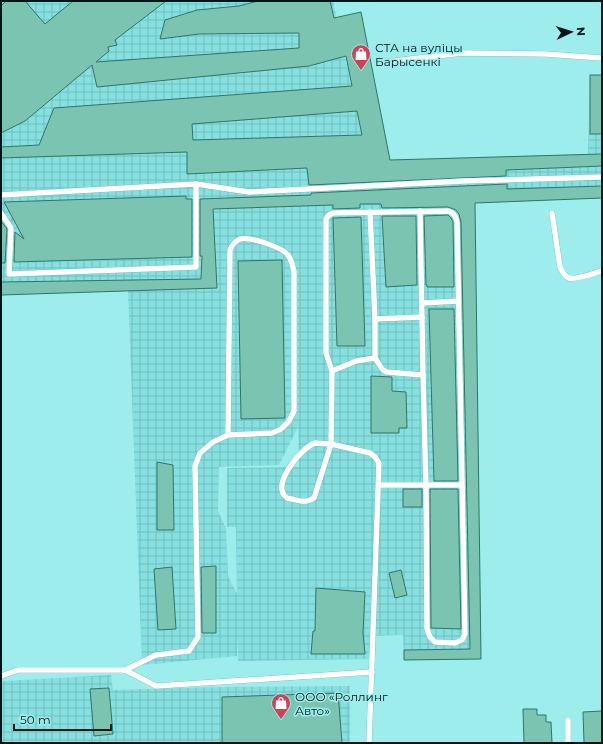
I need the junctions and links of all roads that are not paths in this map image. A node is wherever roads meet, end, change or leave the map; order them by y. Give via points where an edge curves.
1 (602, 58) edge
2 (386, 62) dead end
3 (602, 177) edge
4 (196, 184) junction
5 (1, 195) edge
6 (420, 211) junction
7 (370, 212) junction
8 (1, 213) edge
9 (552, 213) dead end
10 (602, 271) edge
11 (458, 301) junction
12 (422, 303) junction
13 (422, 317) junction
14 (376, 319) junction
15 (375, 358) junction
16 (332, 371) junction
17 (422, 375) junction
18 (228, 435) junction
19 (330, 444) junction
20 (379, 485) junction
21 (461, 485) junction
22 (426, 486) junction
23 (125, 670) junction
24 (372, 672) junction
25 (1, 676) edge
26 (568, 720) dead end
27 (369, 743) edge
28 (568, 743) edge

1 - 2 lane via 462,53
3 - 4 lane via 249,192
4 - 5 lane
4 - 8 lane via 196,267 9,274 12,228
6 - 7 lane
6 - 11 lane via 448,211 456,216
6 - 12 lane
7 - 14 lane
7 - 16 lane via 333,213 326,219 326,353
9 - 10 lane via 560,267 564,274 569,278 575,278
11 - 12 lane
11 - 21 lane
12 - 13 lane
13 - 14 lane
13 - 17 lane
14 - 15 lane
15 - 16 lane via 356,361
15 - 17 lane via 383,370 388,372
16 - 19 lane
17 - 22 lane
18 - 18 lane via 230,250 233,244 249,238 281,248 291,259 294,271 294,412 281,429 272,433
18 - 23 lane via 213,442 200,453 195,466 198,637 189,651 156,655
19 - 19 lane via 310,445 297,459 284,476 281,485 282,492 287,498 301,501 310,501 314,498
19 - 20 lane via 370,453 375,457 379,464
20 - 22 lane
20 - 24 lane
21 - 22 lane
21 - 22 lane via 465,634 462,640 455,643 435,642 426,629
23 - 24 lane via 156,686
23 - 25 lane via 18,670
24 - 27 lane
26 - 28 lane

